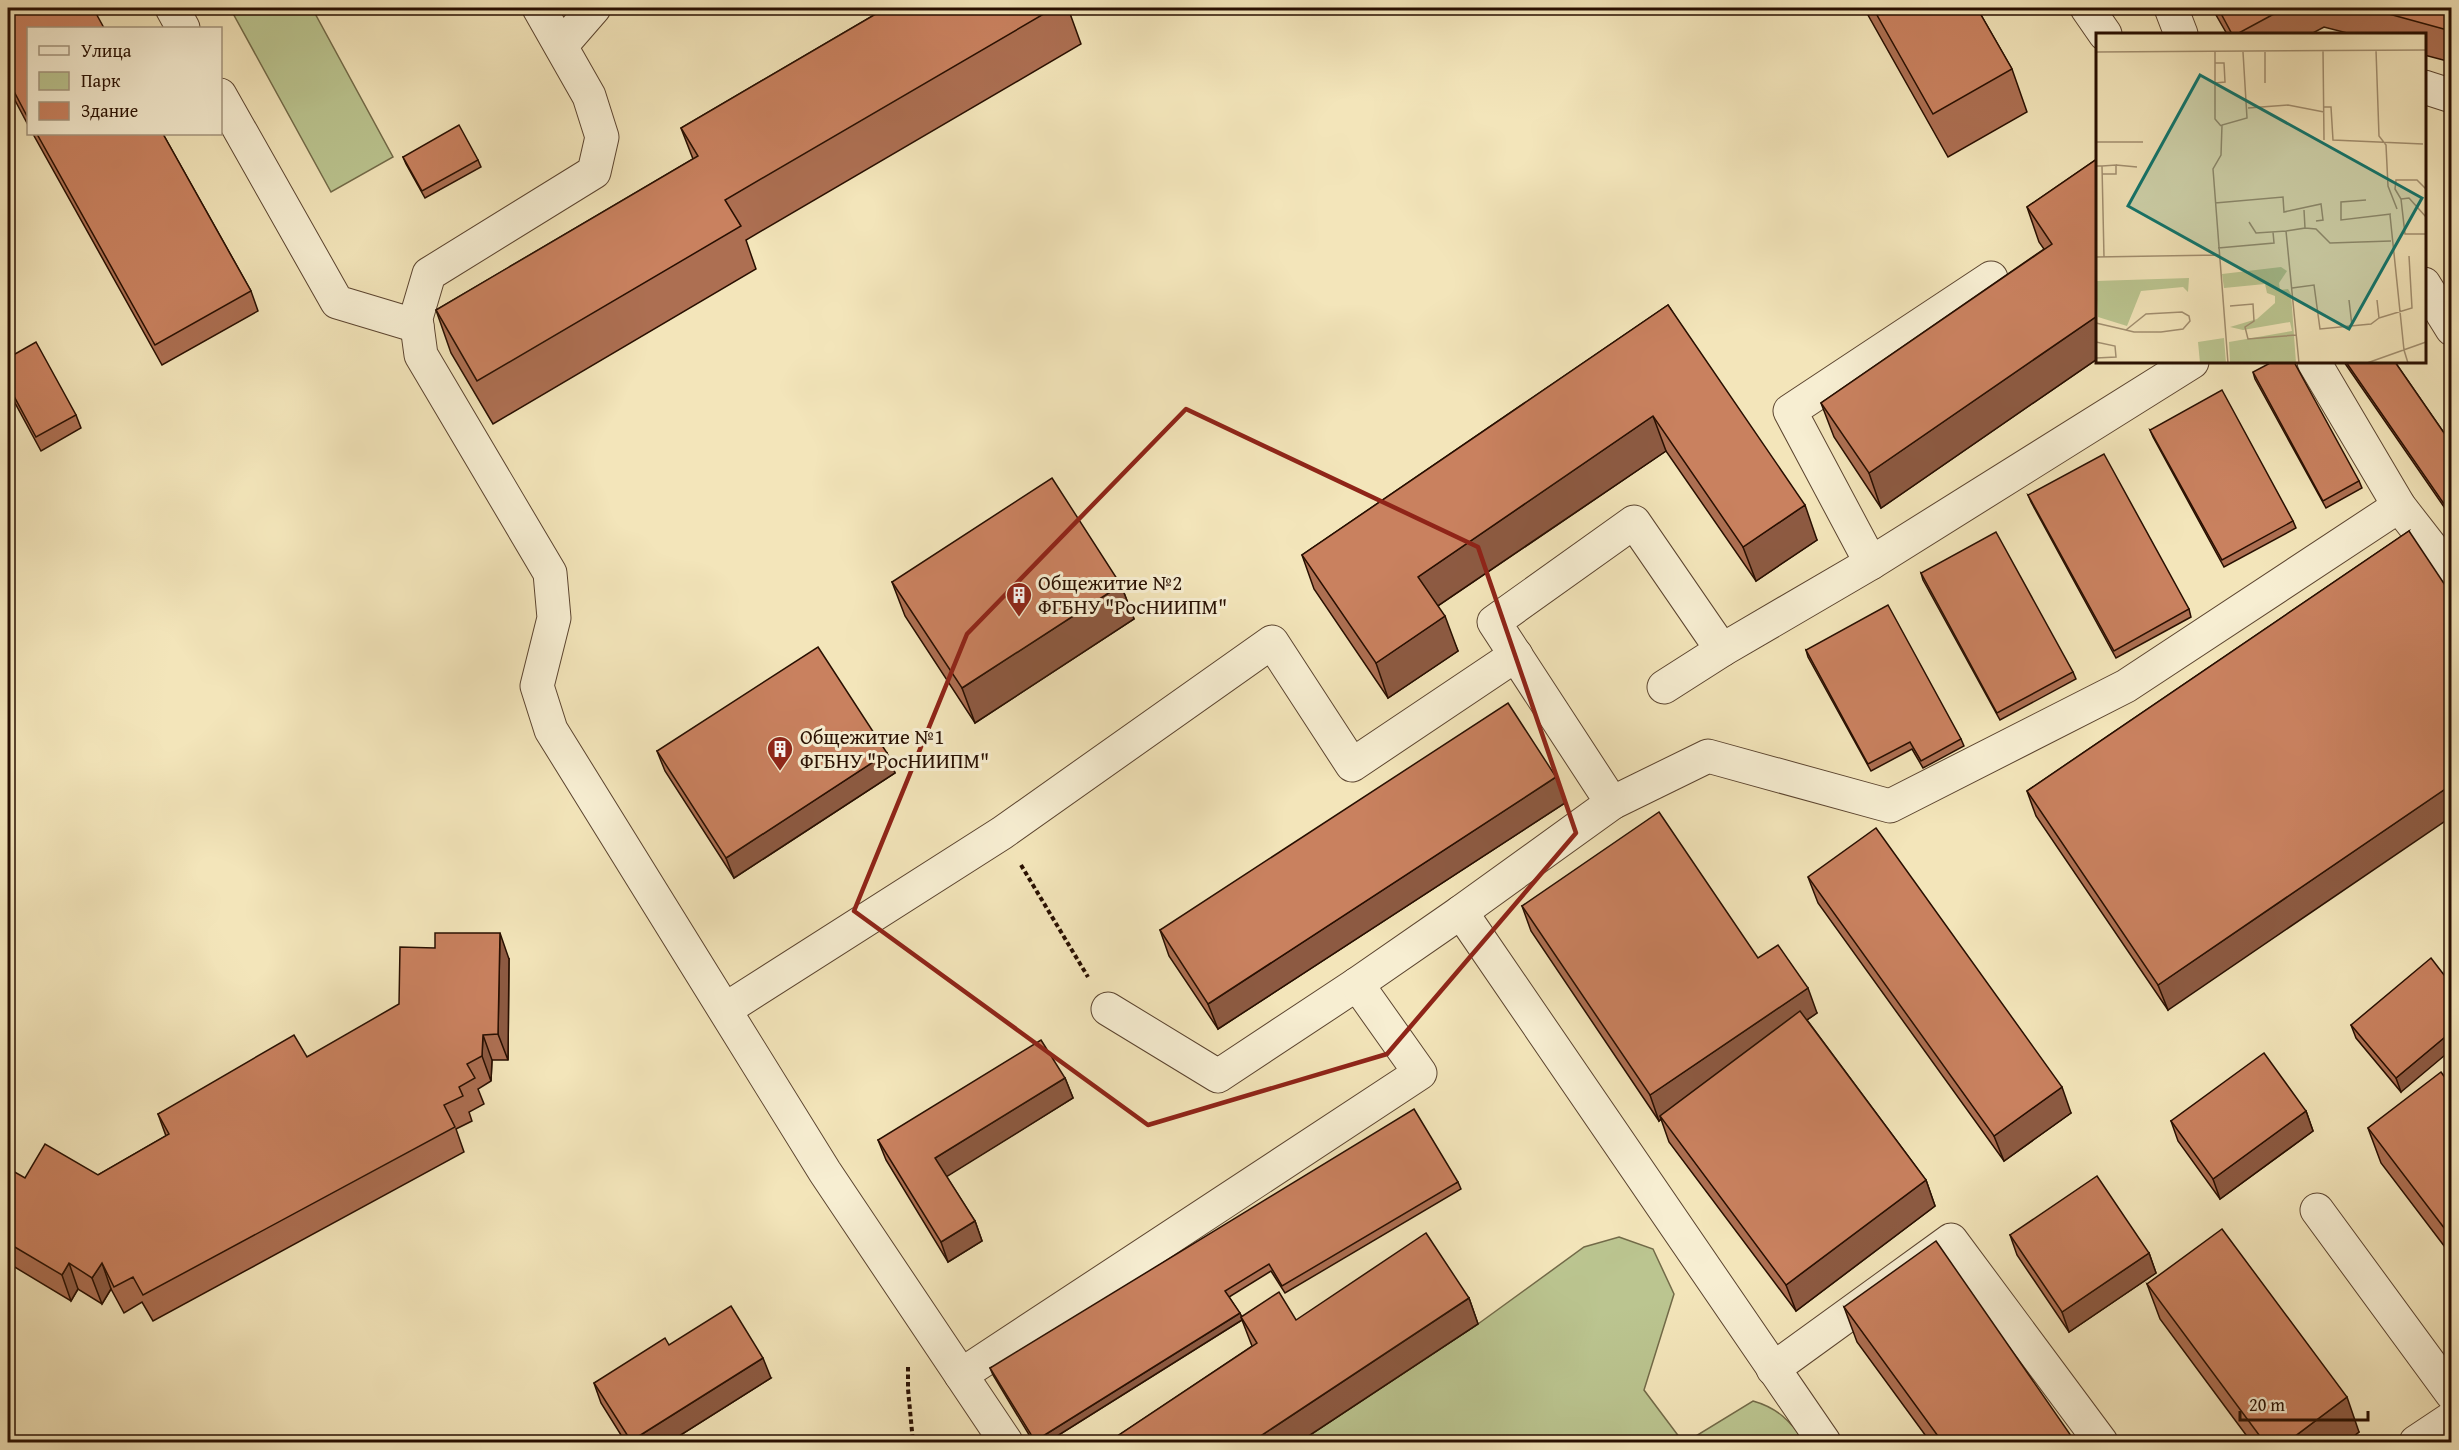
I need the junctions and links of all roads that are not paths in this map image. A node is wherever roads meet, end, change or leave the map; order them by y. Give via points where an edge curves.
1 (172, 8) edge
2 (539, 8) edge
3 (594, 8) edge
4 (2087, 8) edge
5 (2171, 8) edge
6 (182, 27) edge
7 (2104, 33) edge
8 (2181, 33) edge
9 (561, 45) junction
10 (2426, 88) edge
11 (2451, 96) edge
12 (222, 99) edge
13 (1991, 278) dead end
14 (2426, 287) edge
15 (417, 326) junction
16 (2451, 329) edge
17 (2190, 363) edge
18 (2315, 363) edge
19 (2399, 506) junction
20 (1871, 563) junction
21 (2451, 574) edge
22 (1722, 650) junction
23 (1516, 655) junction
24 (1664, 687) dead end
25 (1612, 803) junction
26 (1461, 912) junction
27 (1357, 984) junction
28 (726, 1009) junction
29 (1108, 1009) road end
30 (2317, 1210) dead end
31 (1773, 1369) junction
32 (961, 1375) junction
33 (2451, 1394) edge
34 (2451, 1418) edge
35 (996, 1439) edge
36 (1824, 1443) edge
37 (2102, 1443) edge
38 (2416, 1443) edge

1 - 6 street
2 - 9 street
3 - 9 street
4 - 7 street
5 - 8 street
9 - 15 street via 589,96 602,137 594,172 429,274
10 - 11 street
12 - 15 street via 338,302
13 - 20 street via 1790,411
14 - 16 street
15 - 28 street via 421,356 550,573 554,618 537,687 551,729
17 - 20 street
18 - 19 street
19 - 21 street
19 - 25 street via 2126,686 1890,806 1708,756
20 - 22 street
22 - 23 street via 1634,522 1494,622
22 - 24 street
23 - 25 street
23 - 28 street via 1352,765 1272,642 1002,833
25 - 26 street
26 - 27 street
26 - 31 street
27 - 29 street via 1218,1076
27 - 32 street via 1420,1073
28 - 32 street via 825,1172
30 - 33 street
31 - 36 street
31 - 37 street via 1951,1240
32 - 35 street
34 - 38 street

